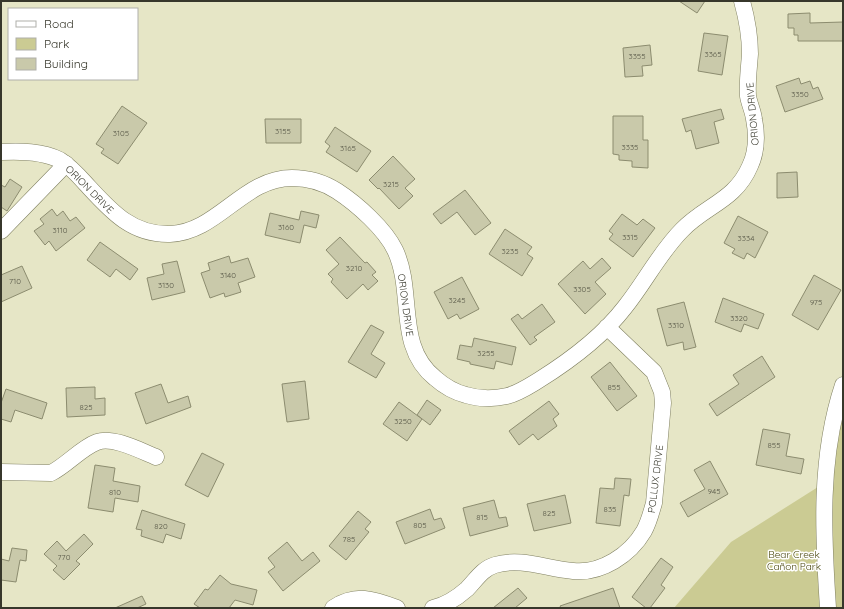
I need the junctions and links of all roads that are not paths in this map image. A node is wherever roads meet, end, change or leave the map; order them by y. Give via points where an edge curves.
1 (742, 1) edge
2 (1, 152) edge
3 (66, 164) junction
4 (1, 231) edge
5 (607, 327) junction
6 (843, 385) edge
7 (156, 457) dead end
8 (1, 472) edge
9 (333, 608) edge
10 (397, 608) edge
11 (433, 608) edge
12 (828, 608) edge

1 - 5 street, ORION DRIVE via 750,38 748,96 756,136 751,164 738,188 692,220 681,231 631,300
2 - 3 street, ORION DRIVE via 35,153 58,159
3 - 4 street
3 - 5 street, ORION DRIVE via 120,218 142,230 154,233 180,233 192,230 215,217 250,190 271,181 299,178 326,184 350,201 384,233 396,252 400,266 409,336 414,350 430,374 442,384 467,396 496,398 523,390 569,361
5 - 11 street, POLLUX DRIVE via 654,372 662,392 654,503 644,531 630,549 605,566 575,572 526,563 504,563 486,570 459,595
6 - 12 street via 831,430 824,483
7 - 8 street via 116,442 98,441 51,473
9 - 10 street via 343,602 363,598

